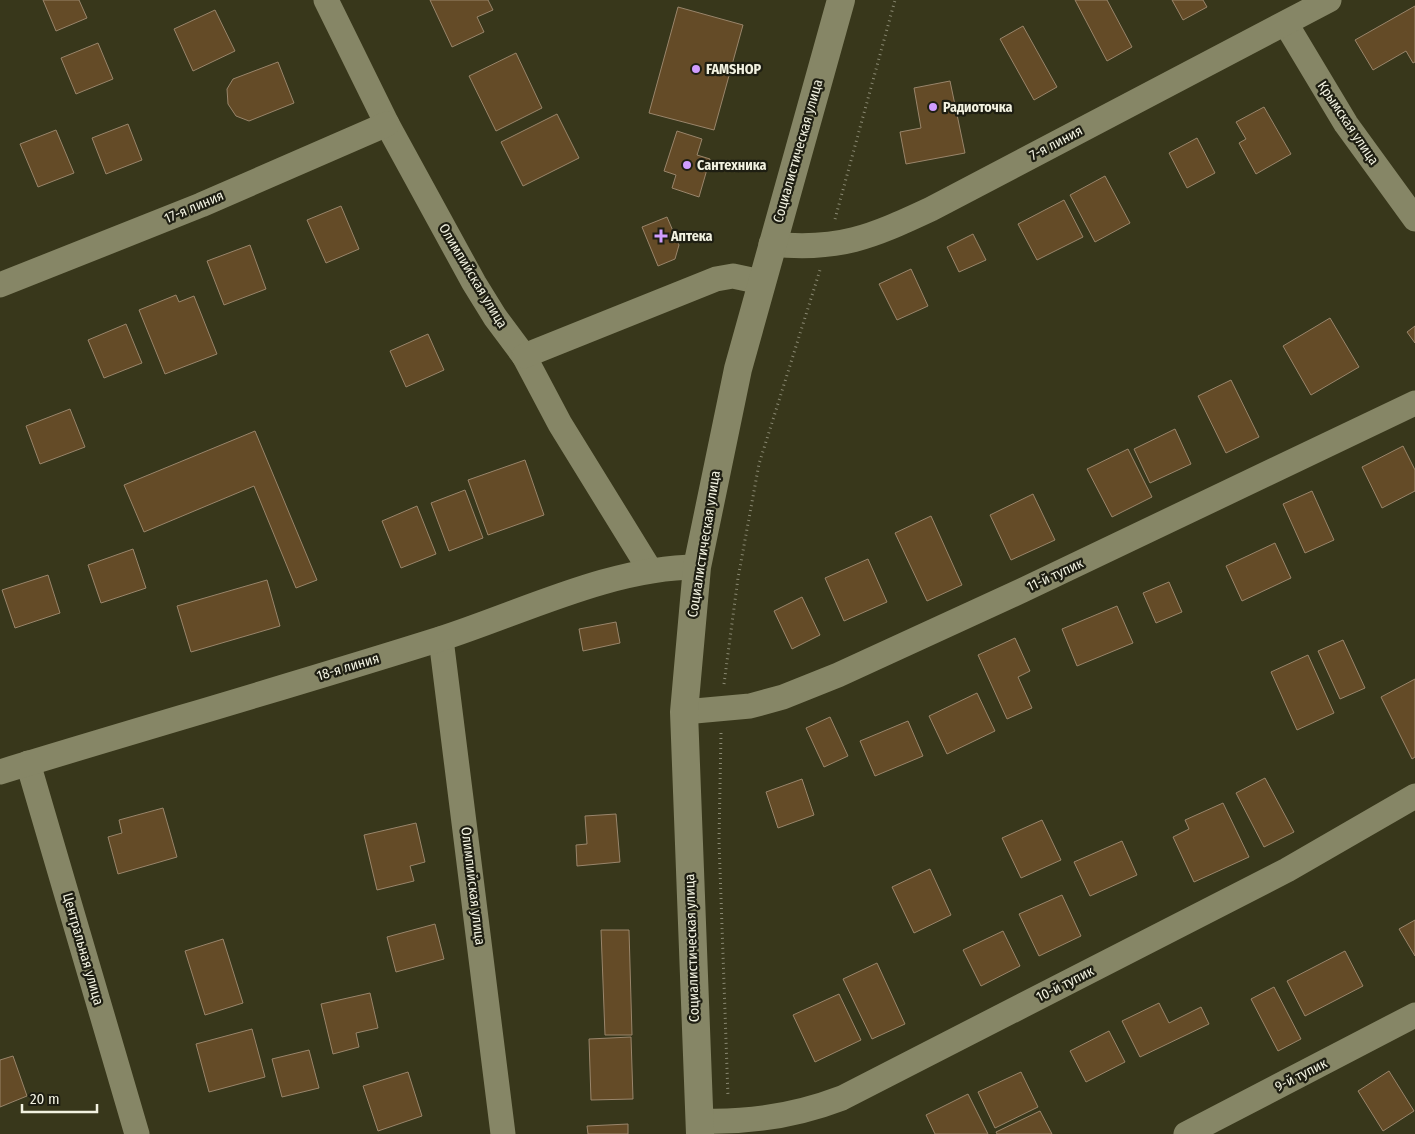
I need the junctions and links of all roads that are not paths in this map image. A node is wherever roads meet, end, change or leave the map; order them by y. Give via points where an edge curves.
1 (326, 0) edge
2 (840, 0) edge
3 (1329, 0) edge
4 (1286, 24) junction
5 (387, 124) junction
6 (1415, 219) edge
7 (771, 244) junction
8 (761, 282) junction
9 (0, 285) edge
10 (524, 356) junction
11 (1415, 403) edge
12 (697, 567) junction
13 (650, 570) junction
14 (441, 638) junction
15 (684, 712) junction
16 (28, 763) junction
17 (0, 772) edge
18 (1415, 796) edge
19 (1415, 1015) edge
20 (700, 1127) edge
21 (137, 1134) edge
22 (503, 1134) edge
23 (1186, 1134) edge

1 - 5 street, Олимпийская улица
2 - 7 street, Социалистическая улица
3 - 4 street, 7-я линия
4 - 6 street, Крымская улица via 1346,124
4 - 7 street, 7-я линия via 886,230 828,246
5 - 9 street, 17-я линия via 201,205
5 - 10 street, Олимпийская улица via 474,283
7 - 8 street, Социалистическая улица
8 - 10 street via 733,276 716,279
8 - 12 street, Социалистическая улица via 738,370
10 - 13 street, Олимпийская улица via 560,424
11 - 15 street, 11-й тупик via 838,675 750,706
12 - 13 street, 18-я линия
12 - 15 street, Социалистическая улица
13 - 14 street, 18-я линия via 598,584
14 - 16 street, 18-я линия
14 - 22 street, Олимпийская улица
15 - 20 street, Социалистическая улица
16 - 17 street, 18-я линия
16 - 21 street, Центральная улица
18 - 20 street, 10-й тупик via 1286,870 842,1098 787,1115
19 - 23 street, 9-й тупик

